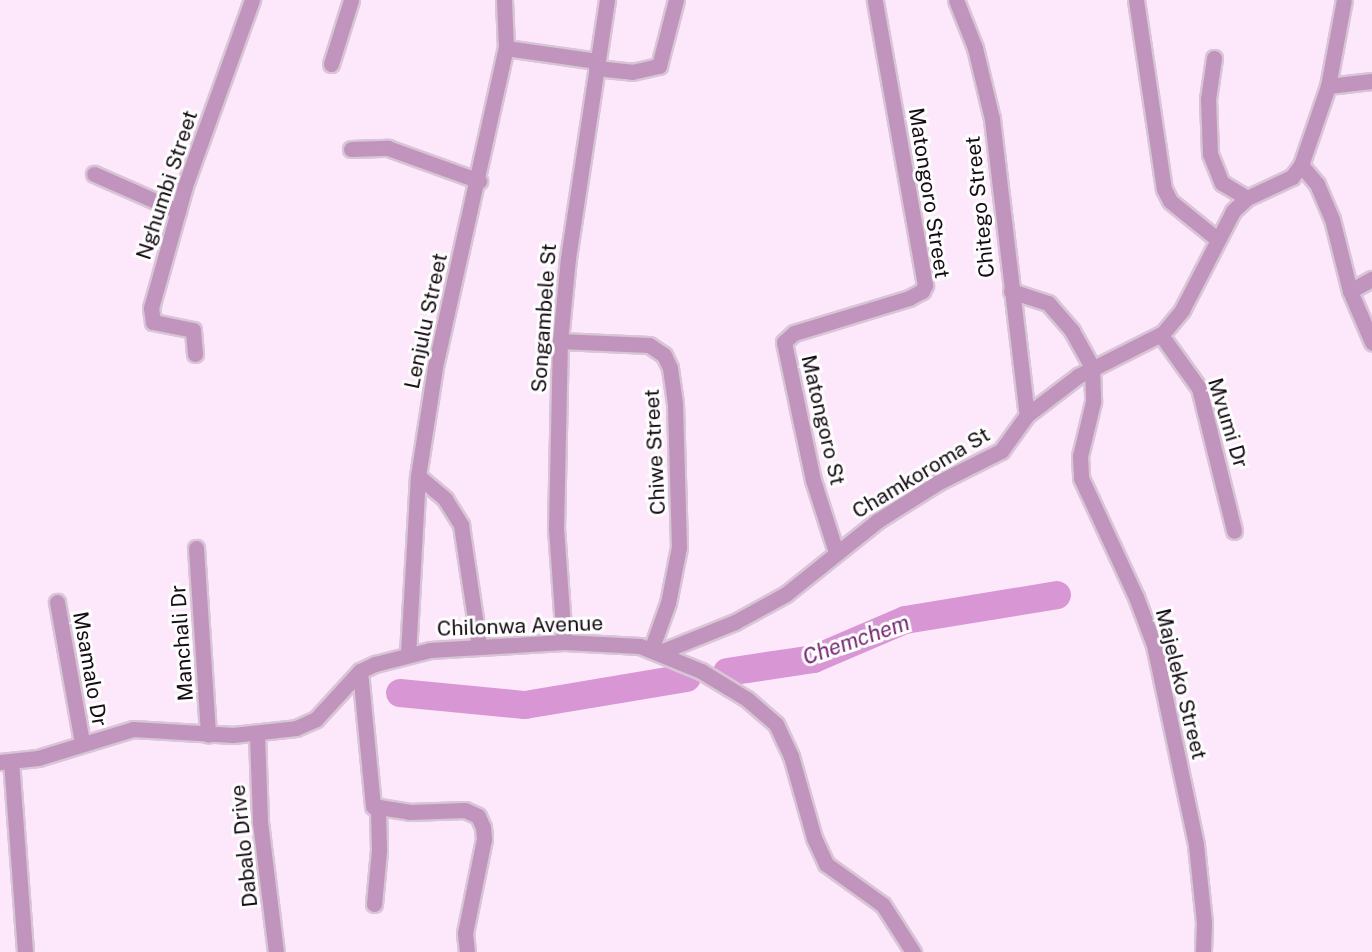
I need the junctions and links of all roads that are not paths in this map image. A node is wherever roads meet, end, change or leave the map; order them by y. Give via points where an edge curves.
1 (351, 0) edge
2 (504, 0) edge
3 (607, 0) edge
4 (676, 0) edge
5 (875, 0) edge
6 (956, 0) edge
7 (1136, 0) edge
8 (1344, 0) edge
9 (247, 1) edge
10 (506, 48) junction
11 (1214, 58) dead end
12 (331, 64) dead end
13 (596, 64) junction
14 (1372, 81) edge
15 (1328, 86) junction
16 (351, 149) dead end
17 (1301, 165) junction
18 (94, 174) dead end
19 (479, 181) junction
20 (1247, 198) junction
21 (178, 211) junction
22 (1217, 238) junction
23 (1372, 279) edge
24 (1011, 291) junction
25 (1350, 291) junction
26 (826, 323) joint
27 (1161, 335) junction
28 (560, 341) junction
29 (1372, 342) edge
30 (195, 354) dead end
31 (1092, 367) junction
32 (1027, 415) junction
33 (418, 476) junction
34 (1234, 531) dead end
35 (196, 548) dead end
36 (836, 552) junction
37 (57, 602) dead end
38 (564, 642) junction
39 (479, 645) junction
40 (654, 652) junction
41 (408, 654) junction
42 (360, 671) junction
43 (208, 735) junction
44 (257, 735) junction
45 (82, 742) junction
46 (6, 762) edge
47 (378, 809) junction
48 (374, 904) dead end
49 (26, 952) edge
50 (276, 952) edge
51 (467, 952) edge
52 (913, 952) edge
53 (1203, 952) edge

1 - 12 street
2 - 10 street, Lenjulu Street
3 - 13 street, Songambele St
4 - 13 street via 659,66 632,72
5 - 26 street, Matongoro Street via 924,288 909,298
6 - 24 street, Chitego Street via 985,83 1000,171
7 - 22 street via 1164,189 1170,201
8 - 15 street
9 - 21 street, Nghumbi Street
10 - 13 street
10 - 19 street, Lenjulu Street
11 - 20 street via 1208,99 1210,154 1222,183
13 - 28 street, Songambele St
14 - 15 street
15 - 17 street
16 - 19 street via 388,148
17 - 20 street, Chamkoroma St via 1292,177
17 - 25 street via 1317,184 1332,219
18 - 21 street
19 - 33 street, Lenjulu Street via 435,367
20 - 22 street, Chamkoroma St via 1233,211
21 - 30 street, Nghumbi Street via 151,316 153,322 193,330
22 - 27 street, Chamkoroma St via 1182,310
23 - 25 street
24 - 31 street via 1048,303 1072,331
24 - 32 street, Chitego Street
25 - 29 street
26 - 36 street, Matongoro St via 794,333 784,342 813,480
27 - 31 street, Chamkoroma St
27 - 34 street, Mvumi Dr via 1199,388
28 - 38 street, Songambele St via 556,529
28 - 40 street, Chiwe Street via 646,344 664,355 670,368 675,404 679,547
31 - 32 street, Chamkoroma St
31 - 53 street, Majeleko Street via 1093,402 1082,444 1081,478 1154,645 1196,845
32 - 36 street, Chamkoroma St via 1001,451 937,483
33 - 39 street via 446,499 461,525
33 - 41 street, Lenjulu Street
35 - 43 street, Manchali Dr
36 - 40 street, Chamkoroma St via 808,578 753,614
37 - 45 street, Msamalo Dr
38 - 39 street, Chilonwa Avenue
38 - 40 street, Chilonwa Avenue via 621,643
39 - 41 street, Chilonwa Avenue
40 - 52 street, Chilonwa Avenue via 747,699 776,724 791,756 814,838 826,864 883,905
41 - 42 street, Chilonwa Avenue
42 - 44 street, Chilonwa Avenue via 313,722
42 - 47 street via 369,790 371,804
43 - 44 street, Chilonwa Avenue
43 - 45 street, Chilonwa Avenue via 133,729
44 - 50 street, Dabalo Drive via 260,822
45 - 46 street, Chilonwa Avenue via 38,758
46 - 49 street
47 - 48 street via 380,841
47 - 51 street via 420,813 457,809 478,816 484,839 465,933

